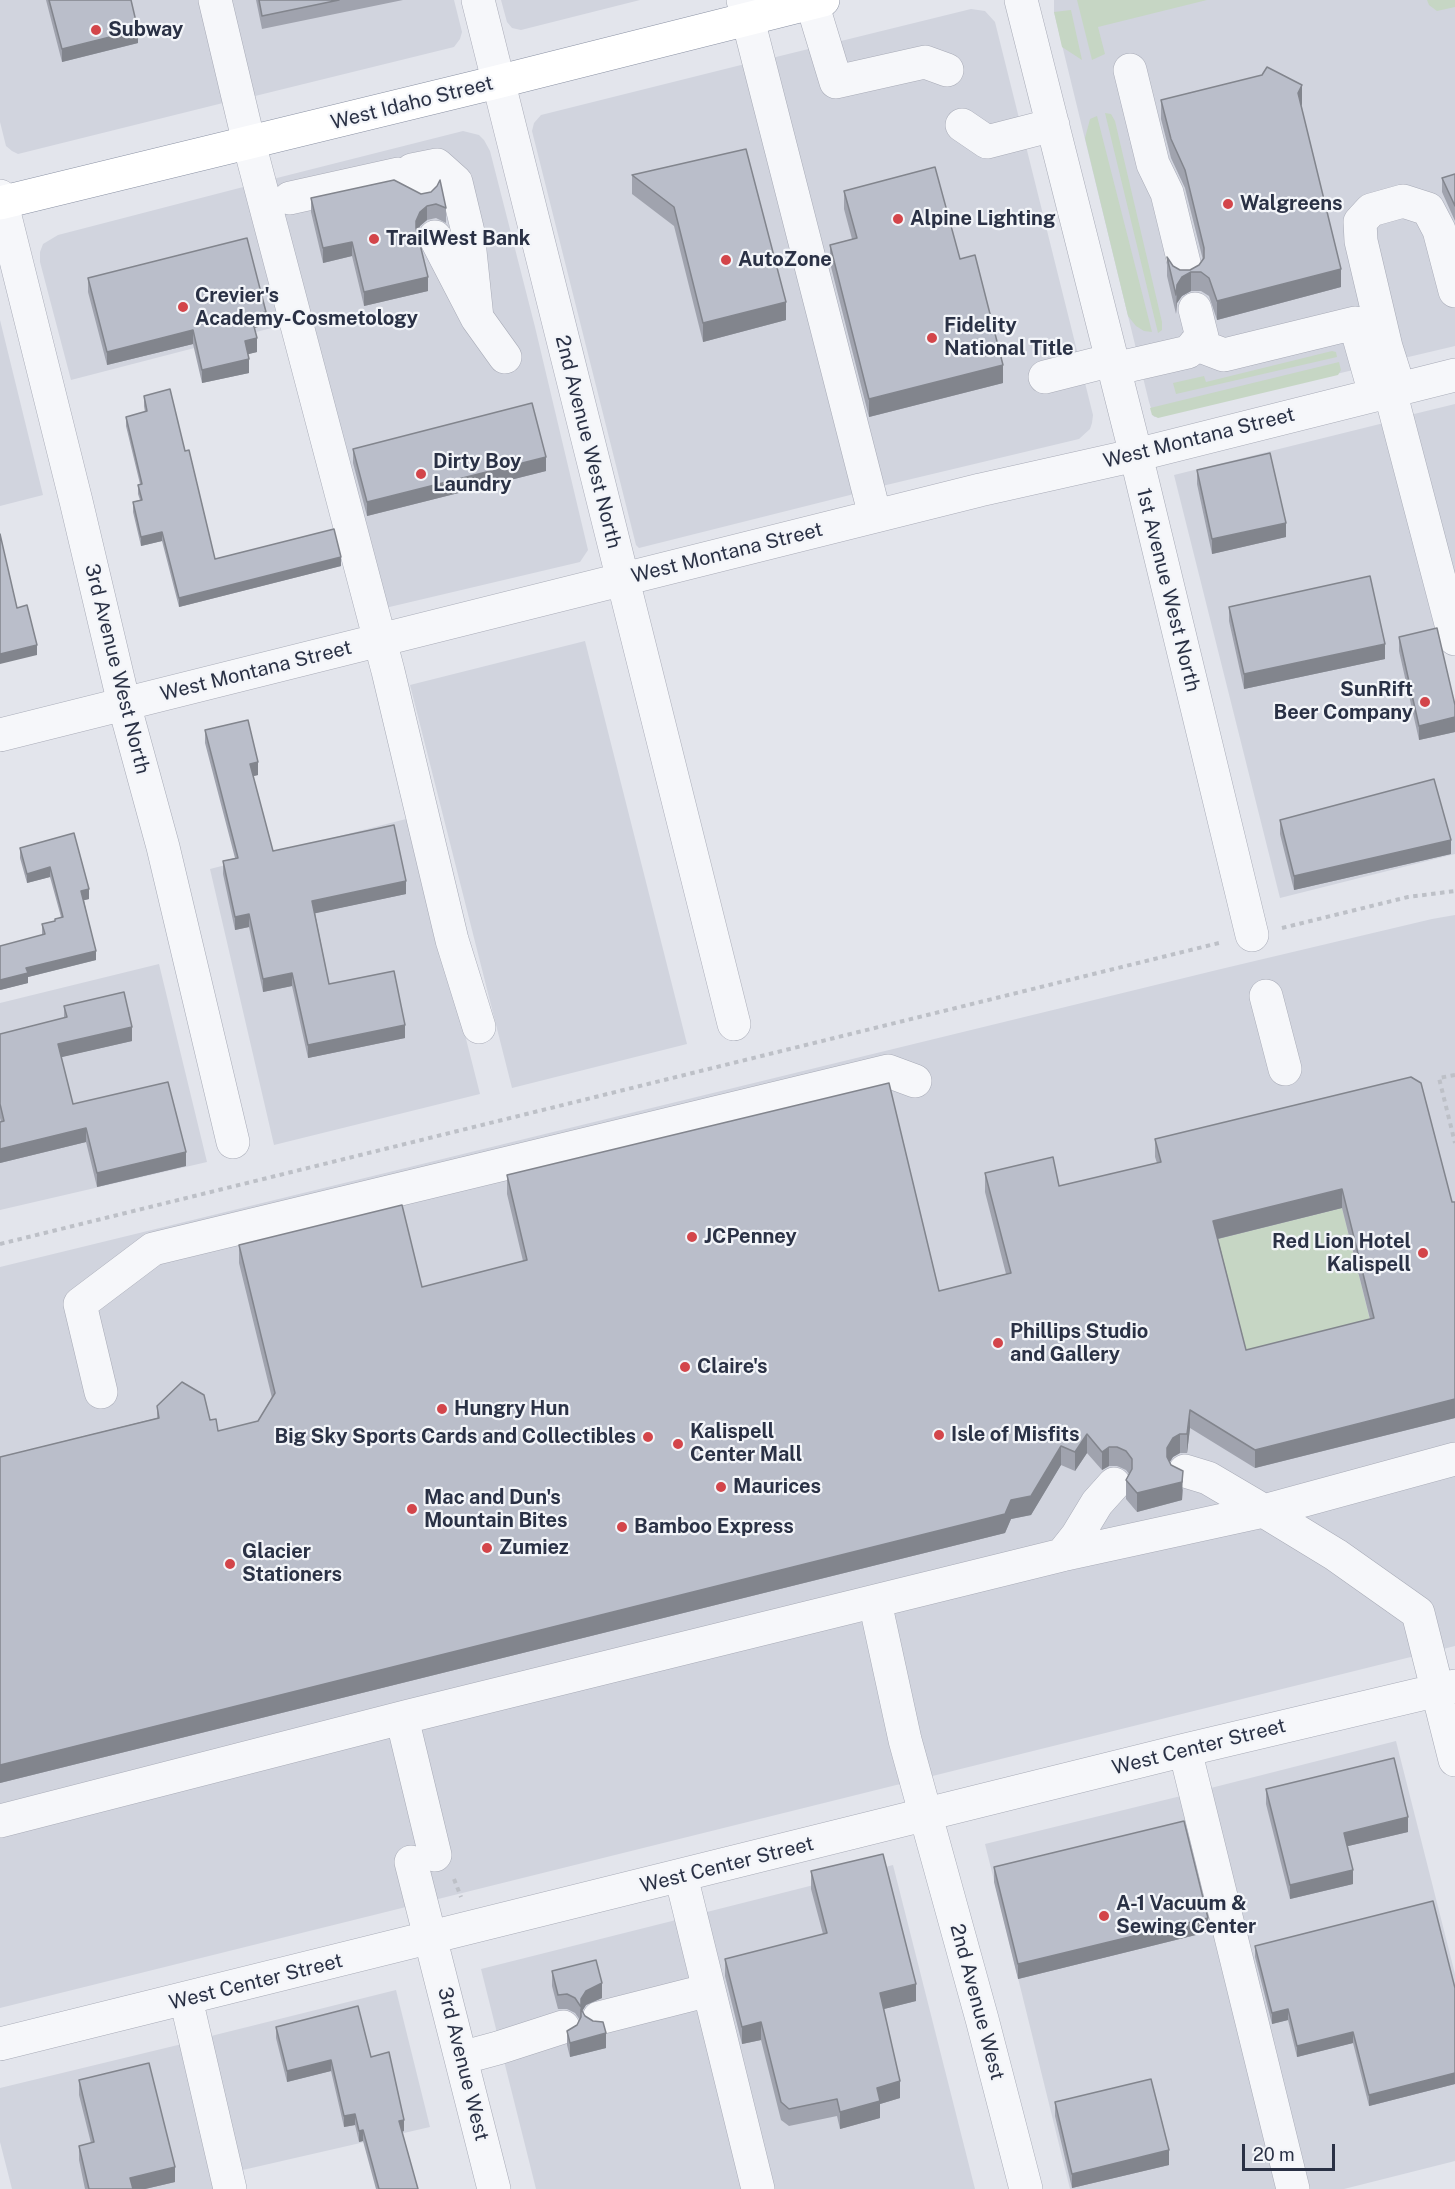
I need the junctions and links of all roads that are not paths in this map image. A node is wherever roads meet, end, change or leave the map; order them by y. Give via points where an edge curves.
1 (215, 0) edge
2 (478, 0) edge
3 (1021, 0) edge
4 (818, 1) edge
5 (746, 10) edge
6 (947, 70) dead end
7 (1130, 70) dead end
8 (497, 82) junction
9 (962, 125) dead end
10 (1053, 125) junction
11 (249, 143) junction
12 (290, 198) dead end
13 (1, 201) edge
14 (441, 236) dead end
15 (1179, 273) edge
16 (1455, 291) edge
17 (1188, 311) dead end
18 (477, 318) junction
19 (1191, 348) junction
20 (505, 357) dead end
21 (1113, 364) junction
22 (1455, 375) edge
23 (1045, 377) dead end
24 (1388, 391) junction
25 (1136, 455) junction
26 (875, 516) junction
27 (623, 579) junction
28 (1455, 639) edge
29 (378, 640) junction
30 (124, 704) junction
31 (0, 735) edge
32 (1252, 935) road end
33 (1266, 996) dead end
34 (734, 1024) dead end
35 (479, 1026) dead end
36 (1285, 1069) dead end
37 (915, 1081) dead end
38 (233, 1143) dead end
39 (101, 1392) dead end
40 (1455, 1459) edge
41 (1185, 1471) edge
42 (1114, 1484) dead end
43 (1264, 1511) junction
44 (1062, 1555) junction
45 (874, 1602) junction
46 (1446, 1688) edge
47 (402, 1718) junction
48 (1185, 1750) junction
49 (1455, 1760) edge
50 (926, 1815) junction
51 (0, 1821) edge
52 (681, 1876) junction
53 (431, 1938) junction
54 (709, 1990) junction
55 (186, 1999) junction
56 (599, 2018) dead end
57 (563, 2027) dead end
58 (0, 2044) edge
59 (461, 2058) junction
60 (230, 2189) edge
61 (494, 2189) edge
62 (758, 2189) edge
63 (1026, 2189) edge
64 (1293, 2189) edge

1 - 11 street
2 - 8 street, 2nd Avenue West North
3 - 10 street, 1st Avenue West North
4 - 5 highway, West Idaho Street
4 - 6 street via 836,82 925,62
5 - 8 highway, West Idaho Street
5 - 26 street
7 - 15 street via 1153,164 1155,196
8 - 11 highway, West Idaho Street
8 - 27 street, 2nd Avenue West North
9 - 10 street via 987,142
10 - 21 street, 1st Avenue West North
11 - 13 highway, West Idaho Street
11 - 29 street via 296,273
12 - 18 street via 417,180 437,165 456,182 468,232
13 - 30 street, 3rd Avenue West North
14 - 18 street
16 - 24 street via 1439,230 1428,209 1403,201 1371,210 1360,222 1384,336
17 - 19 street
18 - 20 street
19 - 21 street
19 - 24 street via 1224,355 1355,323
21 - 23 street
21 - 25 street, 1st Avenue West North
22 - 24 street, West Montana Street
24 - 25 street, West Montana Street
24 - 28 street
25 - 26 street, West Montana Street
25 - 32 street, 1st Avenue West North
26 - 27 street, West Montana Street
27 - 29 street, West Montana Street
27 - 34 street, 2nd Avenue West North
29 - 30 street, West Montana Street
29 - 35 street via 452,940
30 - 31 street, West Montana Street
30 - 38 street, 3rd Avenue West North via 163,847
33 - 36 street
37 - 39 street via 888,1071 153,1249 80,1304
40 - 43 street
41 - 43 street via 1208,1478
42 - 44 street via 1096,1503
43 - 44 street
43 - 46 street via 1336,1555 1418,1613
44 - 45 street
45 - 47 street
45 - 50 street, 2nd Avenue West
46 - 48 street, West Center Street
46 - 49 street
47 - 51 street
47 - 53 street, 3rd Avenue West via 432,1863
48 - 50 street, West Center Street
48 - 64 street
50 - 52 street, West Center Street
50 - 63 street, 2nd Avenue West
52 - 53 street, West Center Street
52 - 54 street
53 - 55 street, West Center Street
53 - 59 street, 3rd Avenue West
54 - 56 street
54 - 62 street
55 - 58 street, West Center Street
55 - 60 street
57 - 59 street
59 - 61 street, 3rd Avenue West

